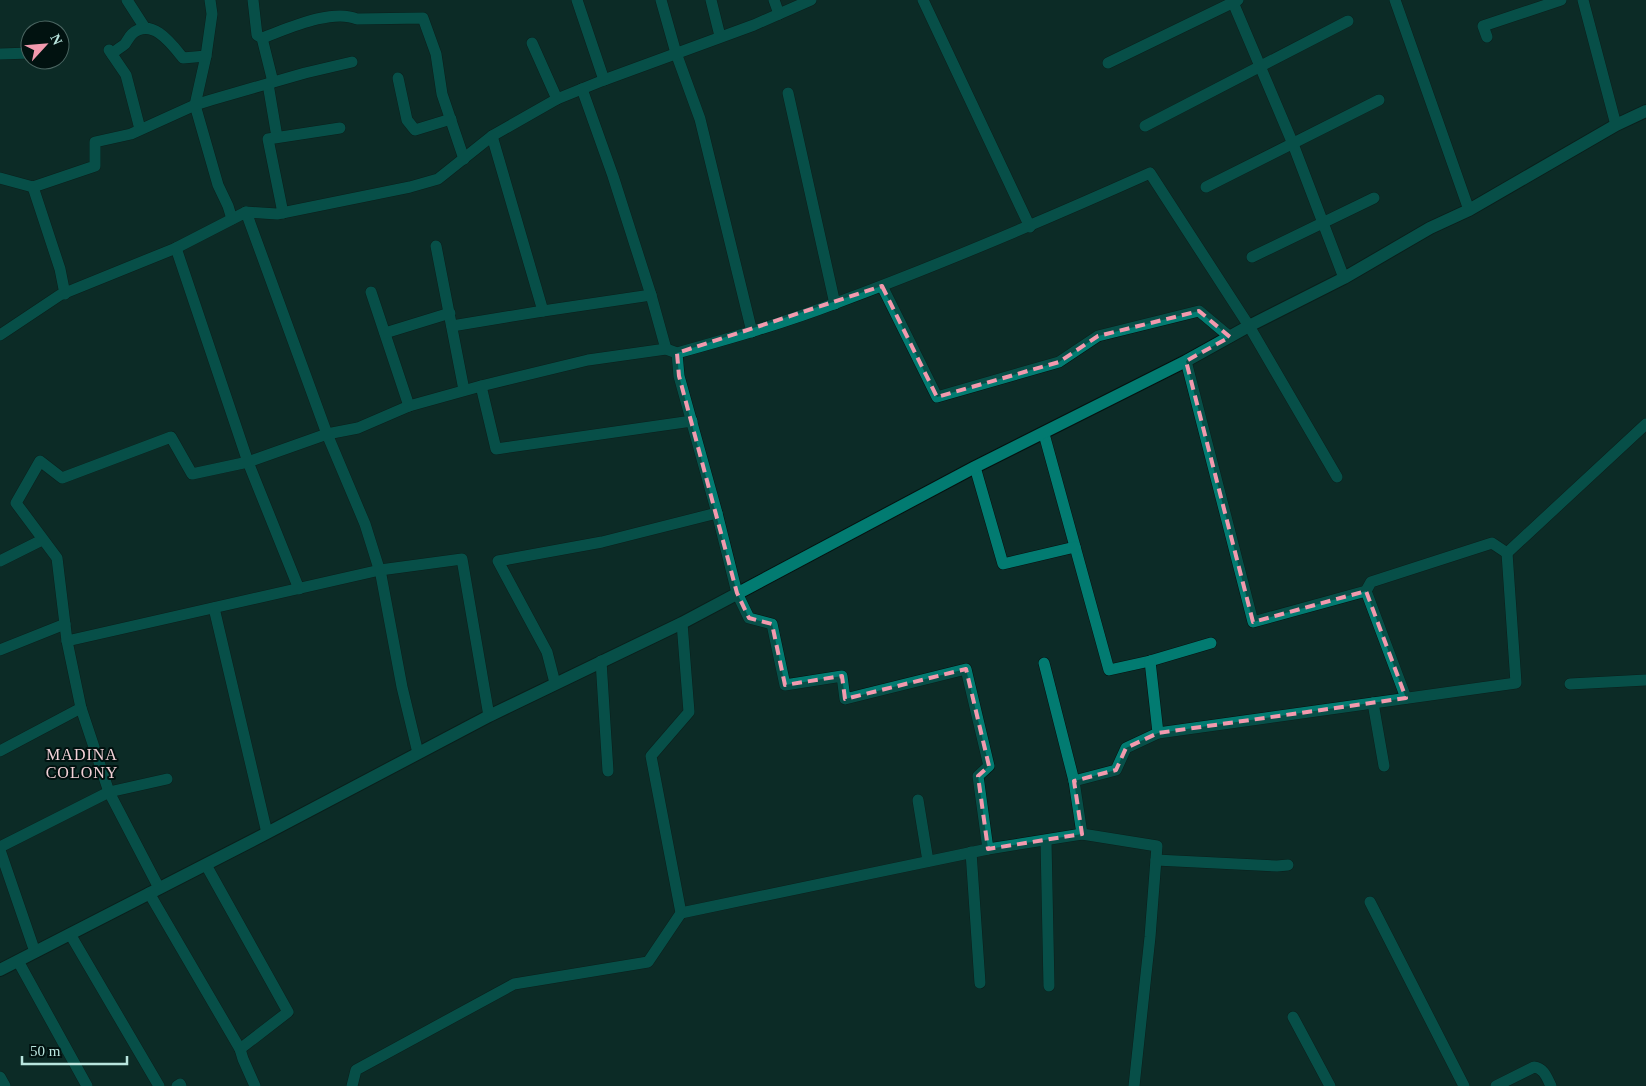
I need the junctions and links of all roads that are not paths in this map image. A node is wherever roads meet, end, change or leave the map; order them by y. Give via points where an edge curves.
1 (127, 0) edge
2 (210, 0) edge
3 (253, 0) edge
4 (577, 0) edge
5 (661, 0) edge
6 (711, 0) edge
7 (774, 0) edge
8 (811, 0) edge
9 (923, 0) edge
10 (1395, 0) edge
11 (1561, 0) edge
12 (1583, 0) edge
13 (1234, 1) edge
14 (779, 14) junction
15 (1348, 20) dead end
16 (145, 28) junction
17 (720, 36) junction
18 (1487, 37) dead end
19 (262, 38) junction
20 (532, 43) dead end
21 (676, 53) junction
22 (0, 54) edge
23 (20, 54) edge
24 (206, 56) junction
25 (352, 62) dead end
26 (1108, 63) dead end
27 (1260, 67) junction
28 (398, 78) dead end
29 (604, 80) junction
30 (270, 83) junction
31 (582, 89) junction
32 (788, 93) dead end
33 (557, 99) junction
34 (1379, 100) dead end
35 (195, 105) junction
36 (1646, 111) edge
37 (451, 119) junction
38 (1616, 125) junction
39 (1145, 126) dead end
40 (340, 128) dead end
41 (140, 129) junction
42 (277, 136) junction
43 (492, 136) junction
44 (1293, 144) junction
45 (464, 159) junction
46 (0, 178) edge
47 (33, 187) junction
48 (1206, 187) dead end
49 (1374, 198) dead end
50 (1469, 210) junction
51 (246, 212) junction
52 (283, 213) junction
53 (232, 219) junction
54 (1322, 222) junction
55 (1030, 227) junction
56 (436, 246) dead end
57 (176, 248) junction
58 (1252, 257) dead end
59 (1344, 278) junction
60 (882, 286) junction
61 (371, 292) dead end
62 (65, 294) junction
63 (651, 295) junction
64 (835, 304) junction
65 (543, 311) junction
66 (450, 313) junction
67 (452, 326) junction
68 (1249, 326) junction
69 (752, 332) junction
70 (385, 333) junction
71 (0, 335) edge
72 (1230, 338) junction
73 (672, 351) junction
74 (1186, 361) junction
75 (481, 386) junction
76 (464, 390) junction
77 (409, 406) junction
78 (692, 421) junction
79 (1646, 424) edge
80 (327, 434) junction
81 (1044, 434) junction
82 (248, 462) junction
83 (975, 468) junction
84 (1337, 477) dead end
85 (717, 513) junction
86 (42, 540) junction
87 (1075, 547) junction
88 (1507, 553) junction
89 (0, 561) edge
90 (380, 570) junction
91 (299, 589) junction
92 (1366, 591) junction
93 (737, 593) junction
94 (214, 608) junction
95 (682, 622) junction
96 (65, 624) junction
97 (66, 641) junction
98 (1211, 643) dead end
99 (0, 650) edge
100 (1150, 660) junction
101 (601, 661) junction
102 (1044, 663) dead end
103 (1646, 680) edge
104 (555, 683) junction
105 (1570, 684) dead end
106 (1406, 698) junction
107 (1373, 703) junction
108 (81, 708) junction
109 (490, 716) junction
110 (1158, 732) junction
111 (0, 751) edge
112 (418, 753) junction
113 (1384, 766) dead end
114 (608, 771) dead end
115 (167, 779) dead end
116 (1074, 781) junction
117 (109, 792) junction
118 (918, 800) dead end
119 (267, 834) junction
120 (1082, 834) junction
121 (1046, 841) junction
122 (0, 849) edge
123 (988, 849) junction
124 (971, 852) junction
125 (1156, 860) junction
126 (928, 861) junction
127 (206, 865) junction
128 (1288, 865) dead end
129 (154, 890) junction
130 (1370, 902) dead end
131 (681, 913) junction
132 (70, 934) junction
133 (35, 952) junction
134 (18, 961) junction
135 (0, 970) edge
136 (980, 984) dead end
137 (1049, 986) dead end
138 (1293, 1017) dead end
139 (240, 1049) junction
140 (0, 1077) edge
141 (5, 1086) edge
142 (87, 1086) edge
143 (159, 1086) edge
144 (177, 1086) edge
145 (181, 1086) edge
146 (255, 1086) edge
147 (352, 1086) edge
148 (1134, 1086) edge
149 (1330, 1086) edge
150 (1464, 1086) edge
151 (1496, 1086) edge
152 (1551, 1086) edge

1 - 16 street
2 - 24 street via 212,14
3 - 19 street via 257,35
4 - 29 street
5 - 21 street
6 - 17 street
7 - 14 street
8 - 14 street
9 - 55 street
10 - 50 street
11 - 18 street via 1483,26
12 - 38 street
13 - 26 street
13 - 27 street
14 - 17 street
15 - 27 street
16 - 24 street via 153,29 170,41 183,58
16 - 41 street via 131,34 126,43 110,52 126,76
17 - 21 street
19 - 30 street
19 - 37 street via 316,19 349,16 357,19 423,18 436,54 442,94
20 - 33 street
21 - 29 street
21 - 69 street via 700,119
22 - 23 street
24 - 35 street
25 - 30 street
27 - 39 street
27 - 44 street
28 - 37 street via 407,120 415,130
29 - 31 street
30 - 35 street
30 - 42 street
31 - 33 street
31 - 63 street
32 - 64 street
33 - 43 street
34 - 44 street
35 - 41 street
35 - 53 street via 218,185
36 - 38 street
37 - 45 street
38 - 50 street
40 - 42 street
41 - 47 street via 95,142 95,166
42 - 52 street via 268,138
43 - 45 street
43 - 65 street
44 - 48 street
44 - 54 street
45 - 52 street via 438,179
46 - 47 street
47 - 62 street
49 - 54 street
50 - 59 street via 1430,228
51 - 52 street
51 - 53 street
51 - 80 street
53 - 57 street
54 - 58 street
54 - 59 street
55 - 60 street
55 - 68 street via 1150,173
56 - 66 street
57 - 62 street
57 - 82 street
59 - 68 street
60 - 64 street
60 - 72 street via 937,398 1059,362 1098,336 1199,311
61 - 70 street
62 - 71 street
63 - 65 street
63 - 73 street
64 - 69 street
65 - 67 street
66 - 67 street
66 - 70 street
67 - 76 street
68 - 72 street
68 - 84 street
69 - 73 street
70 - 77 street
72 - 74 street
73 - 75 street via 588,360
73 - 78 street
74 - 81 street
74 - 92 street via 1253,622
75 - 76 street
75 - 78 street via 496,450
76 - 77 street
77 - 80 street via 358,428
78 - 85 street
79 - 88 street
80 - 82 street
80 - 90 street via 365,524
81 - 83 street
81 - 87 street
82 - 86 street via 192,474 171,438 62,478 40,461 16,503
82 - 91 street
83 - 87 street via 1003,564
83 - 93 street
85 - 93 street
85 - 104 street via 602,542 498,561 547,652
86 - 89 street
86 - 96 street via 58,558
87 - 100 street via 1109,670
88 - 92 street via 1492,543 1371,582
88 - 106 street via 1516,683
90 - 91 street
90 - 109 street via 462,558
90 - 112 street
91 - 94 street
92 - 106 street
93 - 95 street
93 - 123 street via 749,618 772,624 785,685 842,676 846,698 966,669 989,766 978,776
94 - 97 street
94 - 119 street
95 - 101 street
95 - 131 street via 689,712 651,756
96 - 97 street
96 - 99 street
97 - 108 street
98 - 100 street
100 - 110 street
101 - 104 street
101 - 114 street
102 - 116 street
103 - 105 street
104 - 109 street
106 - 107 street
107 - 110 street
107 - 113 street
108 - 111 street
108 - 117 street
109 - 112 street
110 - 116 street via 1126,748 1116,770
112 - 119 street
115 - 117 street
116 - 120 street
117 - 122 street
117 - 129 street
118 - 126 street
119 - 127 street
120 - 121 street
120 - 125 street via 1157,846
121 - 123 street
121 - 137 street
122 - 133 street
123 - 124 street
124 - 126 street
124 - 136 street
125 - 128 street
125 - 148 street
126 - 131 street
127 - 129 street
127 - 139 street via 288,1012
129 - 132 street
129 - 139 street
130 - 150 street
131 - 147 street via 648,962 514,984 356,1070
132 - 133 street
132 - 143 street
133 - 134 street
134 - 135 street
134 - 142 street
138 - 149 street
139 - 146 street
140 - 141 street
144 - 145 street
151 - 152 street via 1539,1067

